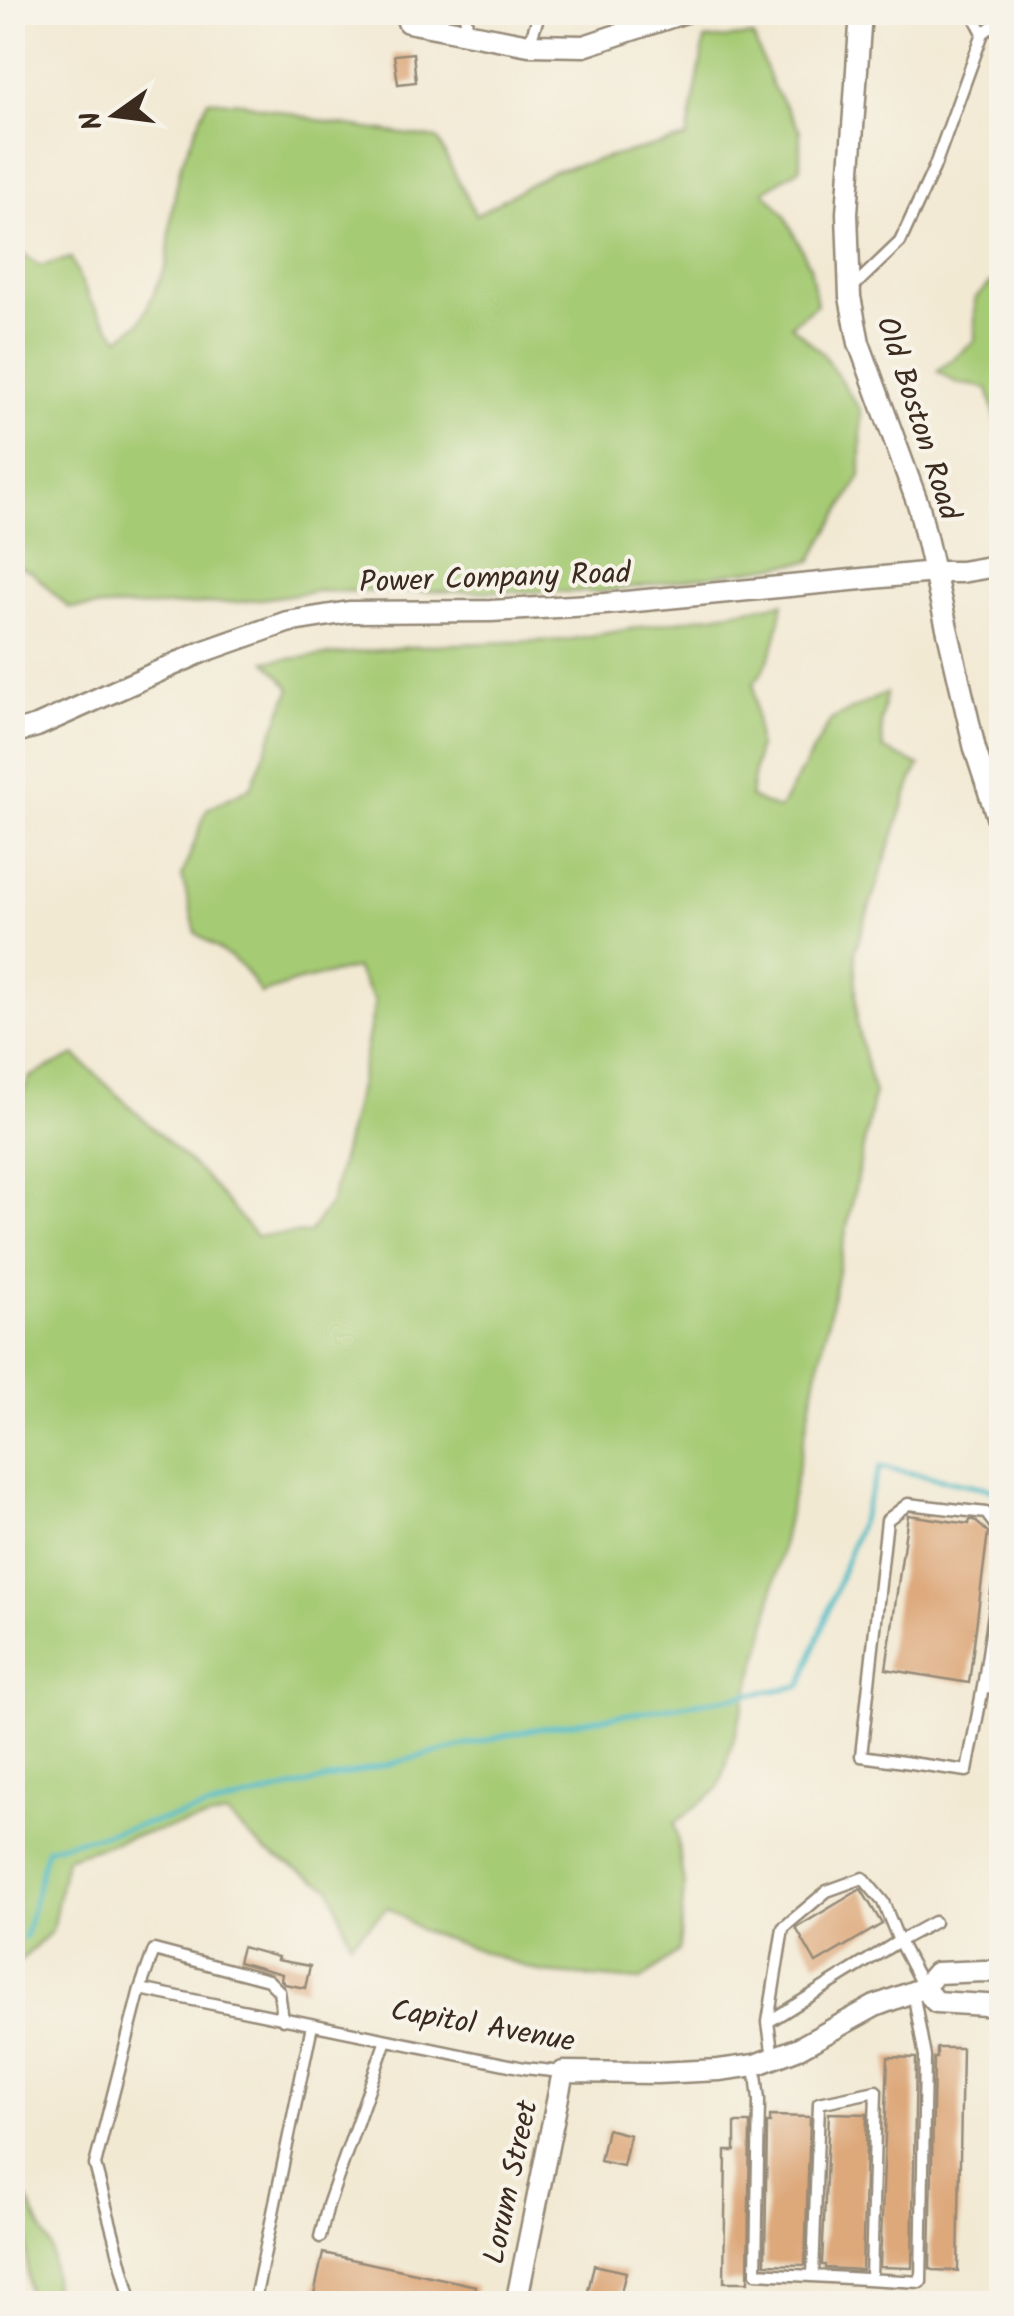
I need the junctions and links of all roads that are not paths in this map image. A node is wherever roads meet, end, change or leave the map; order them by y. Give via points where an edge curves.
1 (464, 12) edge
2 (540, 12) edge
3 (686, 12) edge
4 (860, 12) edge
5 (972, 12) edge
6 (407, 18) edge
7 (1002, 19) edge
8 (469, 34) junction
9 (983, 34) junction
10 (529, 45) junction
11 (850, 290) junction
12 (1002, 564) edge
13 (934, 572) junction
14 (12, 733) edge
15 (1002, 832) edge
16 (1002, 1534) edge
17 (1002, 1560) edge
18 (983, 1687) junction
19 (1002, 1688) edge
20 (934, 1922) dead end
21 (900, 1941) junction
22 (1002, 1972) edge
23 (140, 1989) junction
24 (918, 1990) junction
25 (1002, 2006) edge
26 (284, 2020) junction
27 (768, 2022) junction
28 (312, 2025) junction
29 (386, 2040) junction
30 (764, 2062) junction
31 (563, 2072) junction
32 (320, 2238) dead end
33 (813, 2276) junction
34 (871, 2279) junction
35 (132, 2304) edge
36 (254, 2304) edge
37 (516, 2304) edge

1 - 8 lane
2 - 10 lane
3 - 10 street via 584,46
4 - 11 street, Old Boston Road via 847,213
5 - 9 lane
6 - 8 street
7 - 9 lane
8 - 10 street
9 - 11 lane via 900,242
11 - 13 street, Old Boston Road via 859,343 919,506
12 - 13 street, Power Company Road
13 - 14 street, Power Company Road via 606,604 349,612 287,622
13 - 15 street, Old Boston Road via 975,749
16 - 18 lane via 986,1513 908,1504 887,1520 861,1756 967,1771
17 - 18 lane
18 - 19 lane
20 - 21 lane
21 - 24 lane
21 - 27 lane
21 - 27 lane via 883,1902 863,1878 827,1891 783,1928
22 - 24 street, Capitol Avenue via 936,1973
23 - 26 lane, Capitol Avenue
23 - 26 lane via 154,1950 268,1980 279,1991
23 - 35 lane via 95,2165
24 - 25 street via 936,2002
24 - 30 street, Capitol Avenue
24 - 34 lane via 925,2058 921,2282
26 - 28 lane, Capitol Avenue
27 - 30 lane
28 - 29 lane, Capitol Avenue
28 - 36 lane
29 - 31 lane, Capitol Avenue
29 - 32 lane
30 - 31 street, Capitol Avenue via 656,2074
30 - 33 lane via 756,2273
31 - 37 street, Lorum Street
33 - 34 lane
33 - 34 lane via 819,2104 876,2091

